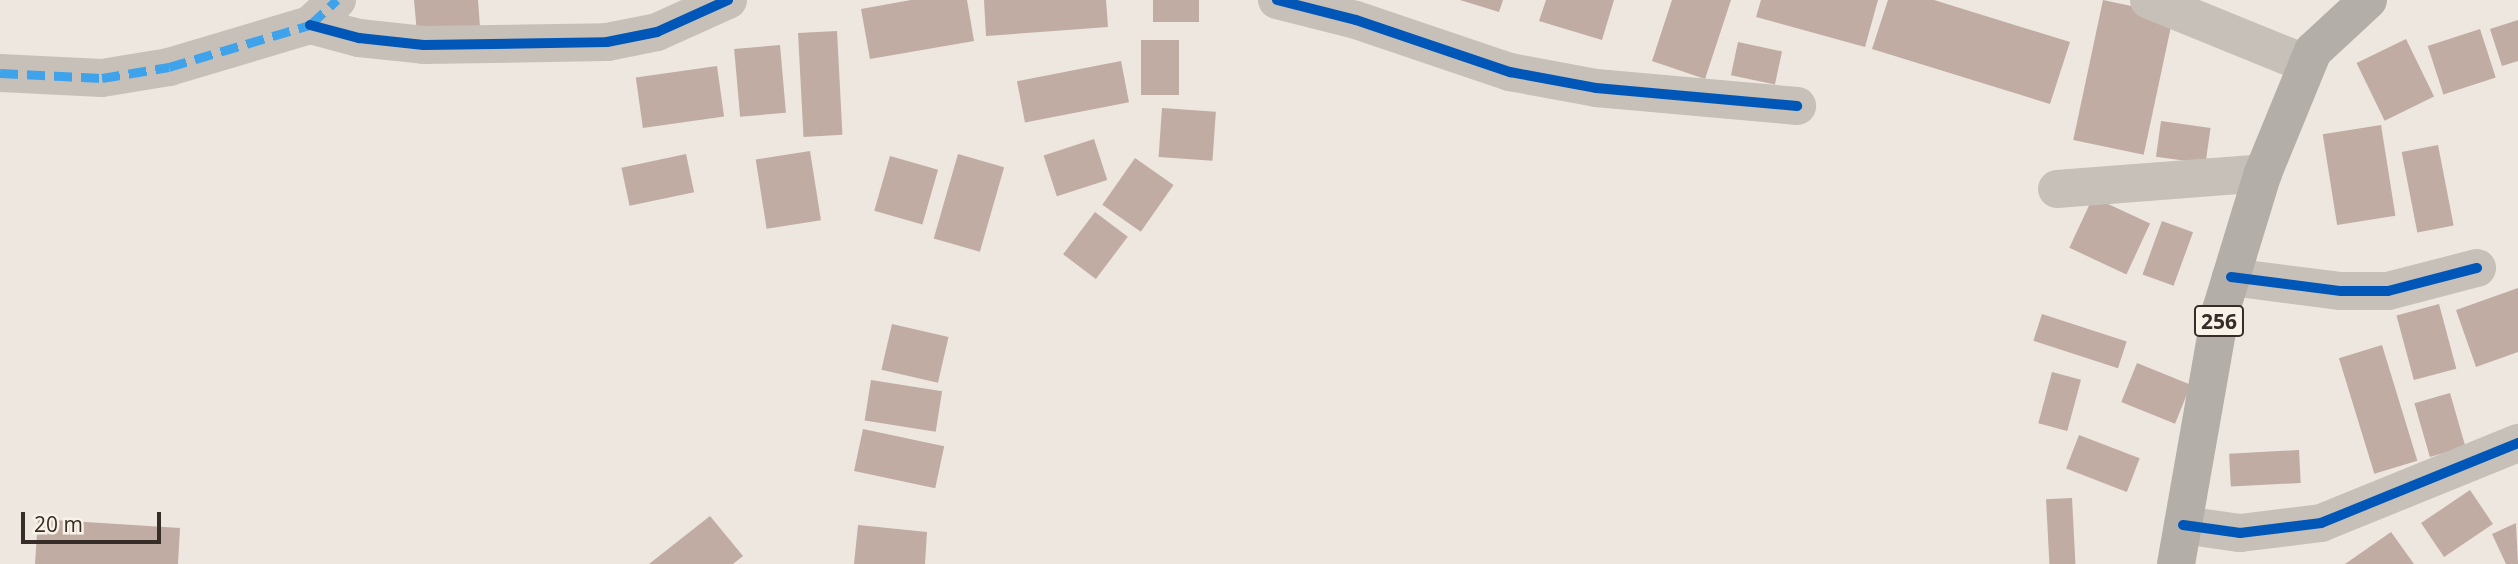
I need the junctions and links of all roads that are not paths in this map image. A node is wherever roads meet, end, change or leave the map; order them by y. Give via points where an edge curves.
1 (337, 0) edge
2 (728, 0) edge
3 (1277, 0) edge
4 (2149, 0) edge
5 (2368, 0) edge
6 (310, 25) junction
7 (2307, 64) junction
8 (0, 73) edge
9 (1797, 106) dead end
10 (2263, 173) junction
11 (2057, 189) dead end
12 (2477, 268) dead end
13 (2231, 277) junction
14 (2518, 443) edge
15 (2183, 525) junction
16 (2176, 564) edge

1 - 6 street
2 - 6 street via 657,32 607,42 424,45 359,38
3 - 9 street via 1356,20 1510,72 1596,88
4 - 7 street
5 - 7 main road, 256 via 2313,51
6 - 8 street via 169,67 102,78
7 - 10 main road, 256
10 - 11 street
10 - 13 main road, 256
12 - 13 street via 2388,291
13 - 15 main road, 256
14 - 15 street via 2321,523 2240,533
15 - 16 main road, 256

